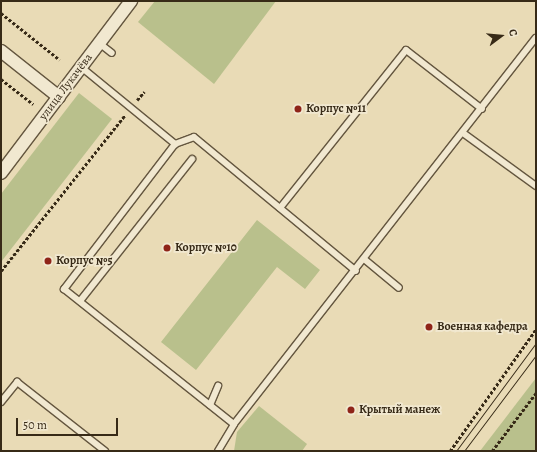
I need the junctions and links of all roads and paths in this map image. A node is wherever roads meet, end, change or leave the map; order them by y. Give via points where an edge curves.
1 (131, 1) edge
2 (1, 13) edge
3 (536, 39) edge
4 (99, 44) junction
5 (1, 51) edge
6 (112, 53) dead end
7 (60, 60) dead end
8 (81, 67) junction
9 (1, 79) edge
10 (144, 92) dead end
11 (59, 97) junction
12 (33, 104) dead end
13 (130, 108) junction
14 (482, 109) junction
15 (463, 133) junction
16 (175, 144) junction
17 (192, 159) dead end
18 (1, 173) edge
19 (536, 186) edge
20 (280, 208) junction
21 (364, 259) junction
22 (1, 271) edge
23 (356, 271) junction
24 (399, 288) dead end
25 (80, 302) junction
26 (536, 329) edge
27 (218, 386) dead end
28 (536, 393) edge
29 (1, 402) edge
30 (210, 405) junction
31 (234, 424) junction
32 (105, 451) edge
33 (218, 451) edge
34 (450, 451) edge
35 (492, 451) edge

1 - 4 street, улица Лукачёва
2 - 7 path
3 - 14 lane
4 - 6 lane
4 - 8 street, улица Лукачёва
5 - 11 street
8 - 11 street, улица Лукачёва
8 - 13 lane
9 - 12 path
10 - 13 path
11 - 18 street, улица Лукачёва
13 - 16 lane
13 - 22 path
14 - 15 lane
14 - 20 lane via 406,50
15 - 19 lane
15 - 21 lane
16 - 20 lane via 194,137
16 - 25 lane via 64,289
17 - 25 lane
20 - 23 lane
21 - 23 lane
21 - 24 lane
23 - 31 lane
25 - 30 lane
26 - 34 path
27 - 30 lane
28 - 35 path
29 - 32 lane via 17,382
30 - 31 lane
31 - 33 lane

